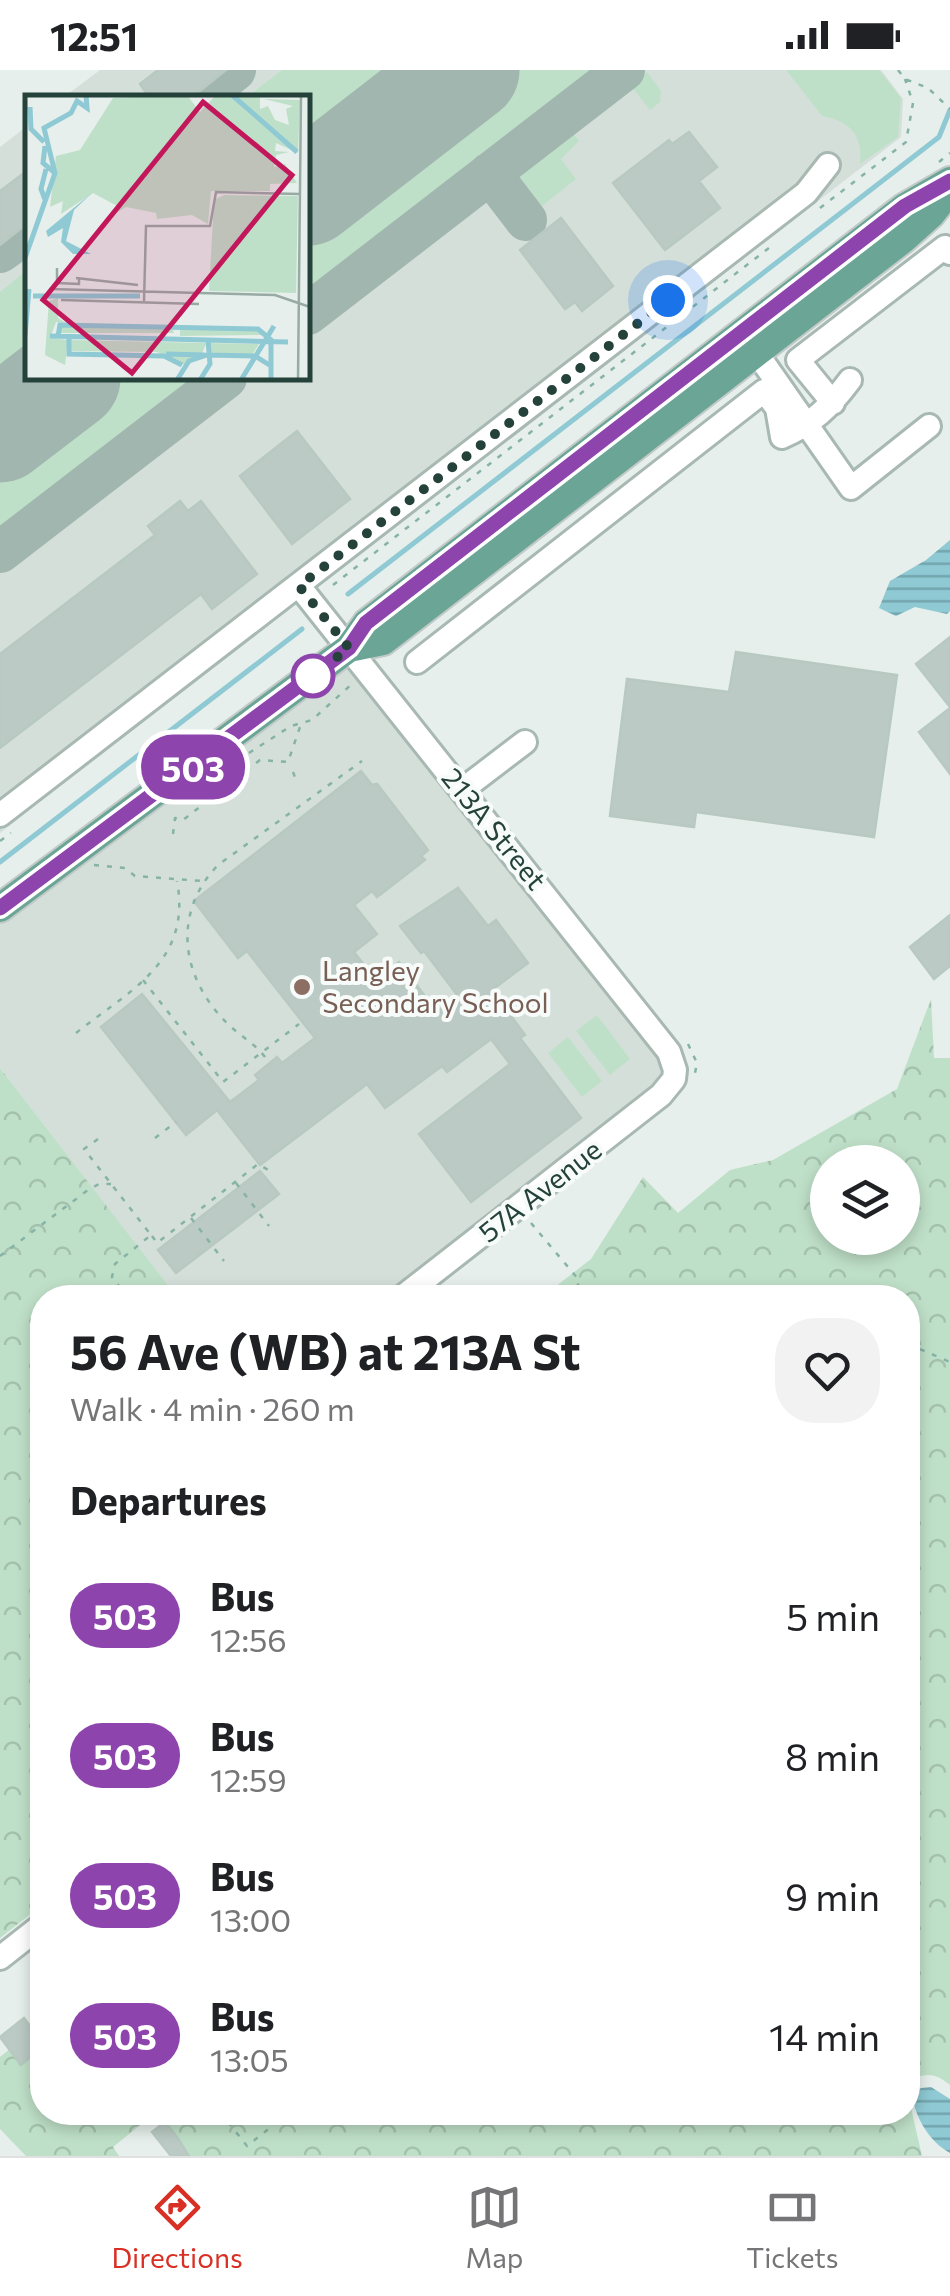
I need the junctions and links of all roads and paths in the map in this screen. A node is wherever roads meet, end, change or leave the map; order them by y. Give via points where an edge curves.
1 (898, 70) edge
2 (950, 109) edge
3 (828, 165) dead end
4 (950, 180) edge
5 (950, 190) edge
6 (950, 253) edge
7 (753, 339) junction
8 (850, 380) dead end
9 (833, 403) junction
10 (809, 425) junction
11 (930, 426) dead end
12 (299, 586) junction
13 (349, 648) junction
14 (417, 662) dead end
15 (353, 683) dead end
16 (302, 721) junction
17 (525, 742) dead end
18 (362, 760) dead end
19 (228, 765) dead end
20 (293, 772) dead end
21 (296, 780) dead end
22 (462, 790) junction
23 (303, 792) dead end
24 (308, 800) junction
25 (0, 815) edge
26 (172, 834) dead end
27 (87, 864) dead end
28 (178, 881) junction
29 (203, 881) junction
30 (180, 907) junction
31 (0, 908) edge
32 (190, 908) junction
33 (178, 931) junction
34 (186, 933) junction
35 (142, 980) junction
36 (299, 1024) dead end
37 (76, 1033) dead end
38 (264, 1055) junction
39 (674, 1078) joint
40 (176, 1122) dead end
41 (155, 1138) dead end
42 (98, 1139) dead end
43 (270, 1171) dead end
44 (236, 1181) junction
45 (112, 1185) junction
46 (190, 1217) junction
47 (530, 1222) dead end
48 (269, 1226) dead end
49 (151, 1235) junction
50 (0, 1256) edge
51 (224, 1261) dead end
52 (118, 1285) edge
53 (418, 1285) edge
54 (579, 1285) edge
55 (920, 1349) edge
56 (950, 1362) edge
57 (30, 1934) edge
58 (0, 1958) edge
59 (230, 2125) edge
60 (274, 2125) edge

1 - 2 path
3 - 12 street via 806,193
4 - 7 main road via 918,197
5 - 7 main road via 902,240
6 - 9 street via 945,247 798,360
7 - 10 street
7 - 13 main road via 383,641
8 - 9 street
9 - 10 street
10 - 11 street via 851,488
10 - 14 street via 782,437 777,408 764,391
12 - 13 street, 213A Street
12 - 25 street
13 - 22 street, 213A Street
13 - 31 main road
15 - 16 path via 312,720
16 - 19 path
16 - 26 path via 288,762 260,760 183,820 175,818
17 - 22 street
18 - 24 path
20 - 21 path
22 - 39 street, 213A Street via 668,1052
23 - 24 path
24 - 29 path
27 - 28 path
28 - 29 path
28 - 30 path
29 - 32 path
30 - 32 path
30 - 33 path
32 - 34 path
33 - 34 path
33 - 35 path via 171,950
34 - 38 path via 210,1004
35 - 37 path
35 - 38 path via 223,1082
36 - 38 path
39 - 53 street, 57A Avenue via 662,1095
40 - 41 path
42 - 45 path via 84,1150
43 - 44 path via 258,1164
44 - 46 path
44 - 48 path
45 - 49 path
45 - 50 path via 88,1190
46 - 49 path via 157,1243
46 - 51 path
47 - 54 path
49 - 52 path via 115,1264
55 - 56 path
57 - 58 street
59 - 60 path via 247,2146

